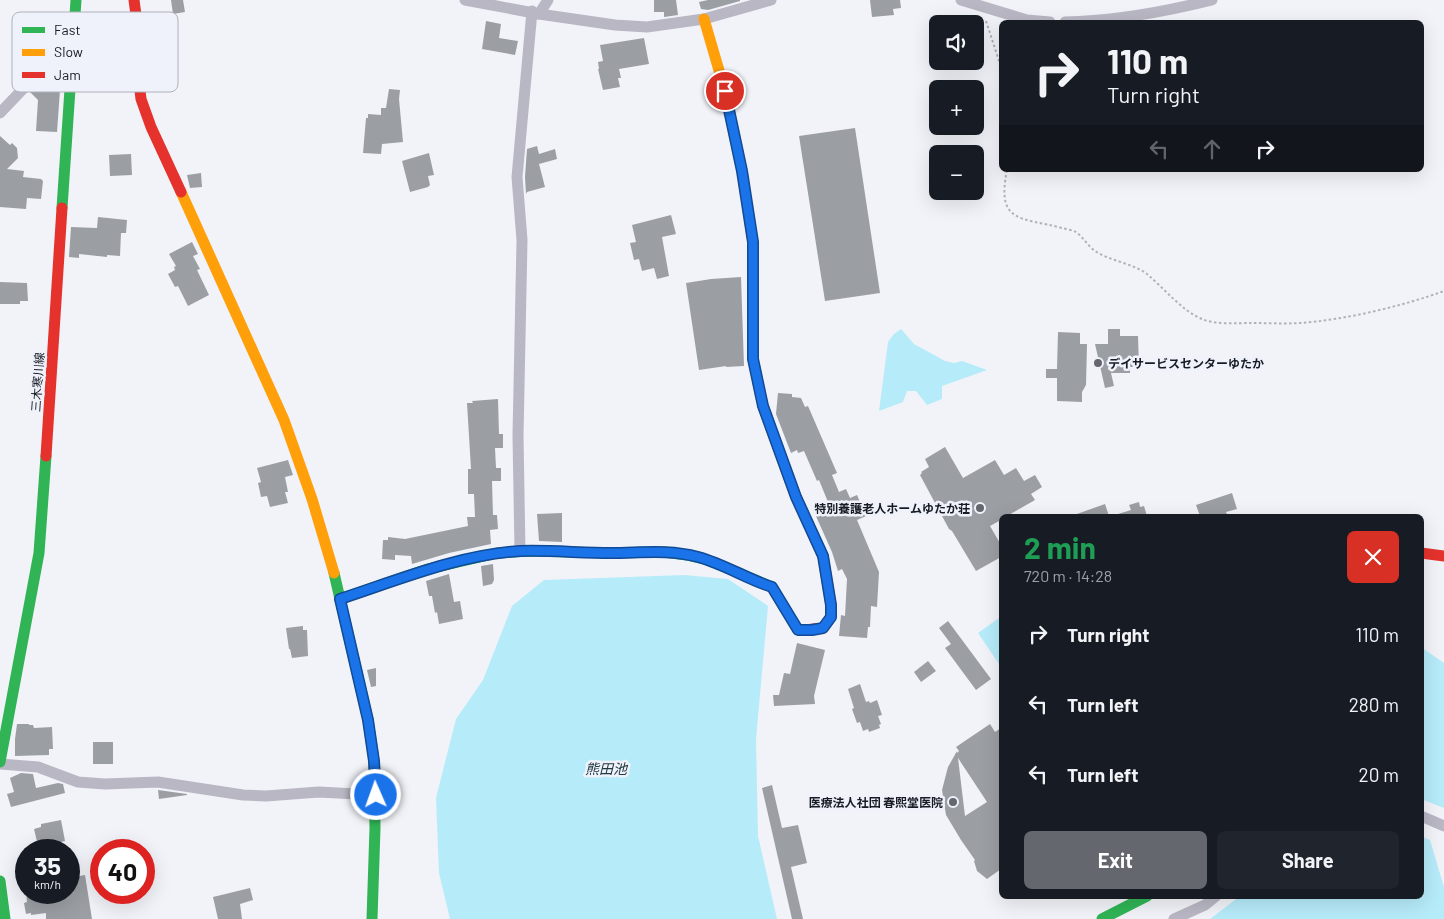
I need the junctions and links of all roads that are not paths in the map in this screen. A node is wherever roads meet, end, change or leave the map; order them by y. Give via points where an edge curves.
1 (466, 0) edge
2 (548, 0) edge
3 (771, 0) edge
4 (961, 0) edge
5 (1212, 0) edge
6 (536, 13) junction
7 (704, 19) junction
8 (1027, 20) edge
9 (1092, 20) edge
10 (20, 92) edge
11 (71, 92) edge
12 (140, 92) edge
13 (0, 113) edge
14 (520, 551) junction
15 (1424, 553) edge
16 (1444, 556) edge
17 (340, 599) junction
18 (0, 763) edge
19 (376, 795) junction
20 (1424, 817) edge
21 (1444, 826) edge
22 (0, 880) edge
23 (1141, 899) edge
24 (1212, 899) edge
25 (5, 919) edge
26 (372, 919) edge
27 (1102, 919) edge
28 (1174, 919) edge

1 - 6 street
2 - 6 street
3 - 7 street
4 - 8 street
5 - 9 street
6 - 7 street via 647,27
6 - 14 street via 517,177 522,240 518,436
7 - 14 street via 725,91 753,242 753,359 761,396 796,497 823,556 831,617 823,628 798,630 772,587 698,557 666,551
10 - 13 street
11 - 18 street, 三木寒川線 via 39,553
12 - 17 street via 151,127 284,420 312,499
14 - 17 street via 426,570
15 - 16 street
17 - 19 street via 368,720
18 - 19 street via 38,767 78,782 158,782 266,796 319,792
19 - 26 street
20 - 21 street
22 - 25 street
23 - 27 street
24 - 28 street

